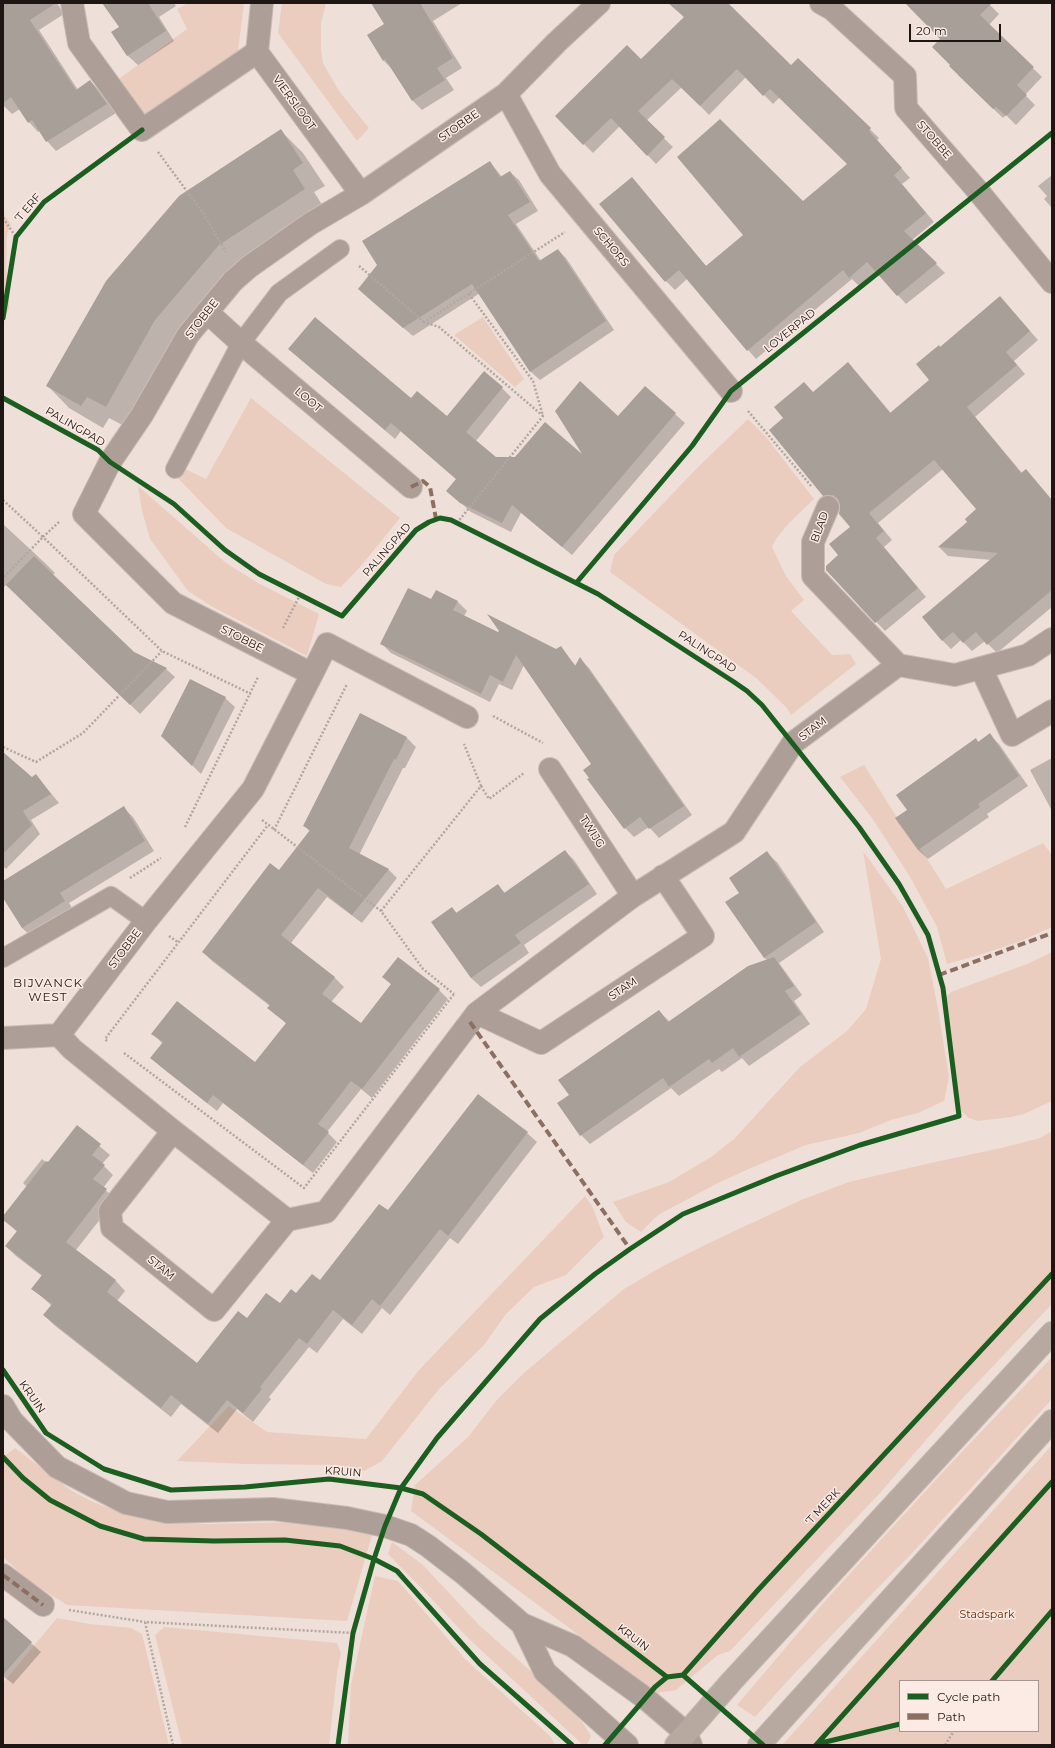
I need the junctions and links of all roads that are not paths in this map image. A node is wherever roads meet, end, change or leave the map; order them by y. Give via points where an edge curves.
1 (72, 3) edge
2 (262, 3) edge
3 (599, 3) edge
4 (821, 3) edge
5 (257, 52) junction
6 (506, 94) junction
7 (361, 194) junction
8 (340, 249) road end
9 (1052, 282) edge
10 (207, 312) junction
11 (241, 343) junction
12 (731, 391) road end
13 (176, 469) dead end
14 (411, 487) dead end
15 (828, 507) road end
16 (1052, 639) edge
17 (898, 665) junction
18 (981, 668) junction
19 (312, 674) junction
20 (1052, 711) edge
21 (467, 717) road end
22 (550, 769) road end
23 (663, 876) junction
24 (633, 896) junction
25 (146, 921) junction
26 (3, 958) edge
27 (477, 1013) junction
28 (59, 1035) junction
29 (3, 1038) edge
30 (173, 1131) junction
31 (287, 1220) junction
32 (1052, 1333) edge
33 (6, 1419) edge
34 (1052, 1421) edge
35 (3, 1575) edge
36 (43, 1605) road end
37 (522, 1624) junction
38 (684, 1741) edge
39 (627, 1745) edge
40 (759, 1745) edge

1 - 5 street via 79,42 142,130
2 - 5 street
3 - 6 street, STOBBE
4 - 9 street, STOBBE via 832,9 905,76 906,108
5 - 7 street, VIERSLOOT
6 - 7 street, STOBBE
6 - 12 street, SCHORS via 550,174
7 - 10 street, STOBBE via 310,224 240,274
8 - 11 lane via 279,293
10 - 11 street, LOOT
10 - 19 street, STOBBE via 183,342 142,415 110,462 84,514 173,603
11 - 13 lane
11 - 14 street, LOOT
15 - 17 street, BLAD via 813,542 813,576
16 - 18 street via 1028,655
17 - 18 street via 955,675
17 - 23 street, STAM via 793,743 734,832
18 - 20 street via 1012,735
19 - 21 street, STOBBE via 327,644
19 - 25 street, STOBBE via 253,789
22 - 24 street, TWIJG
23 - 24 street, STAM
23 - 27 street, STAM via 703,936 542,1043
24 - 27 street, STAM
25 - 26 lane via 111,896
25 - 28 street, STOBBE
27 - 31 street, STAM via 326,1212
28 - 29 street
28 - 30 street via 72,1049
30 - 31 street
30 - 31 street, STAM via 110,1211 112,1228 214,1310
32 - 38 main road via 731,1682
33 - 37 street via 57,1466 126,1503 167,1512 273,1509 361,1521 411,1535 463,1573
34 - 40 main road
35 - 36 street
37 - 38 street via 573,1646 645,1698
37 - 39 street via 545,1672

